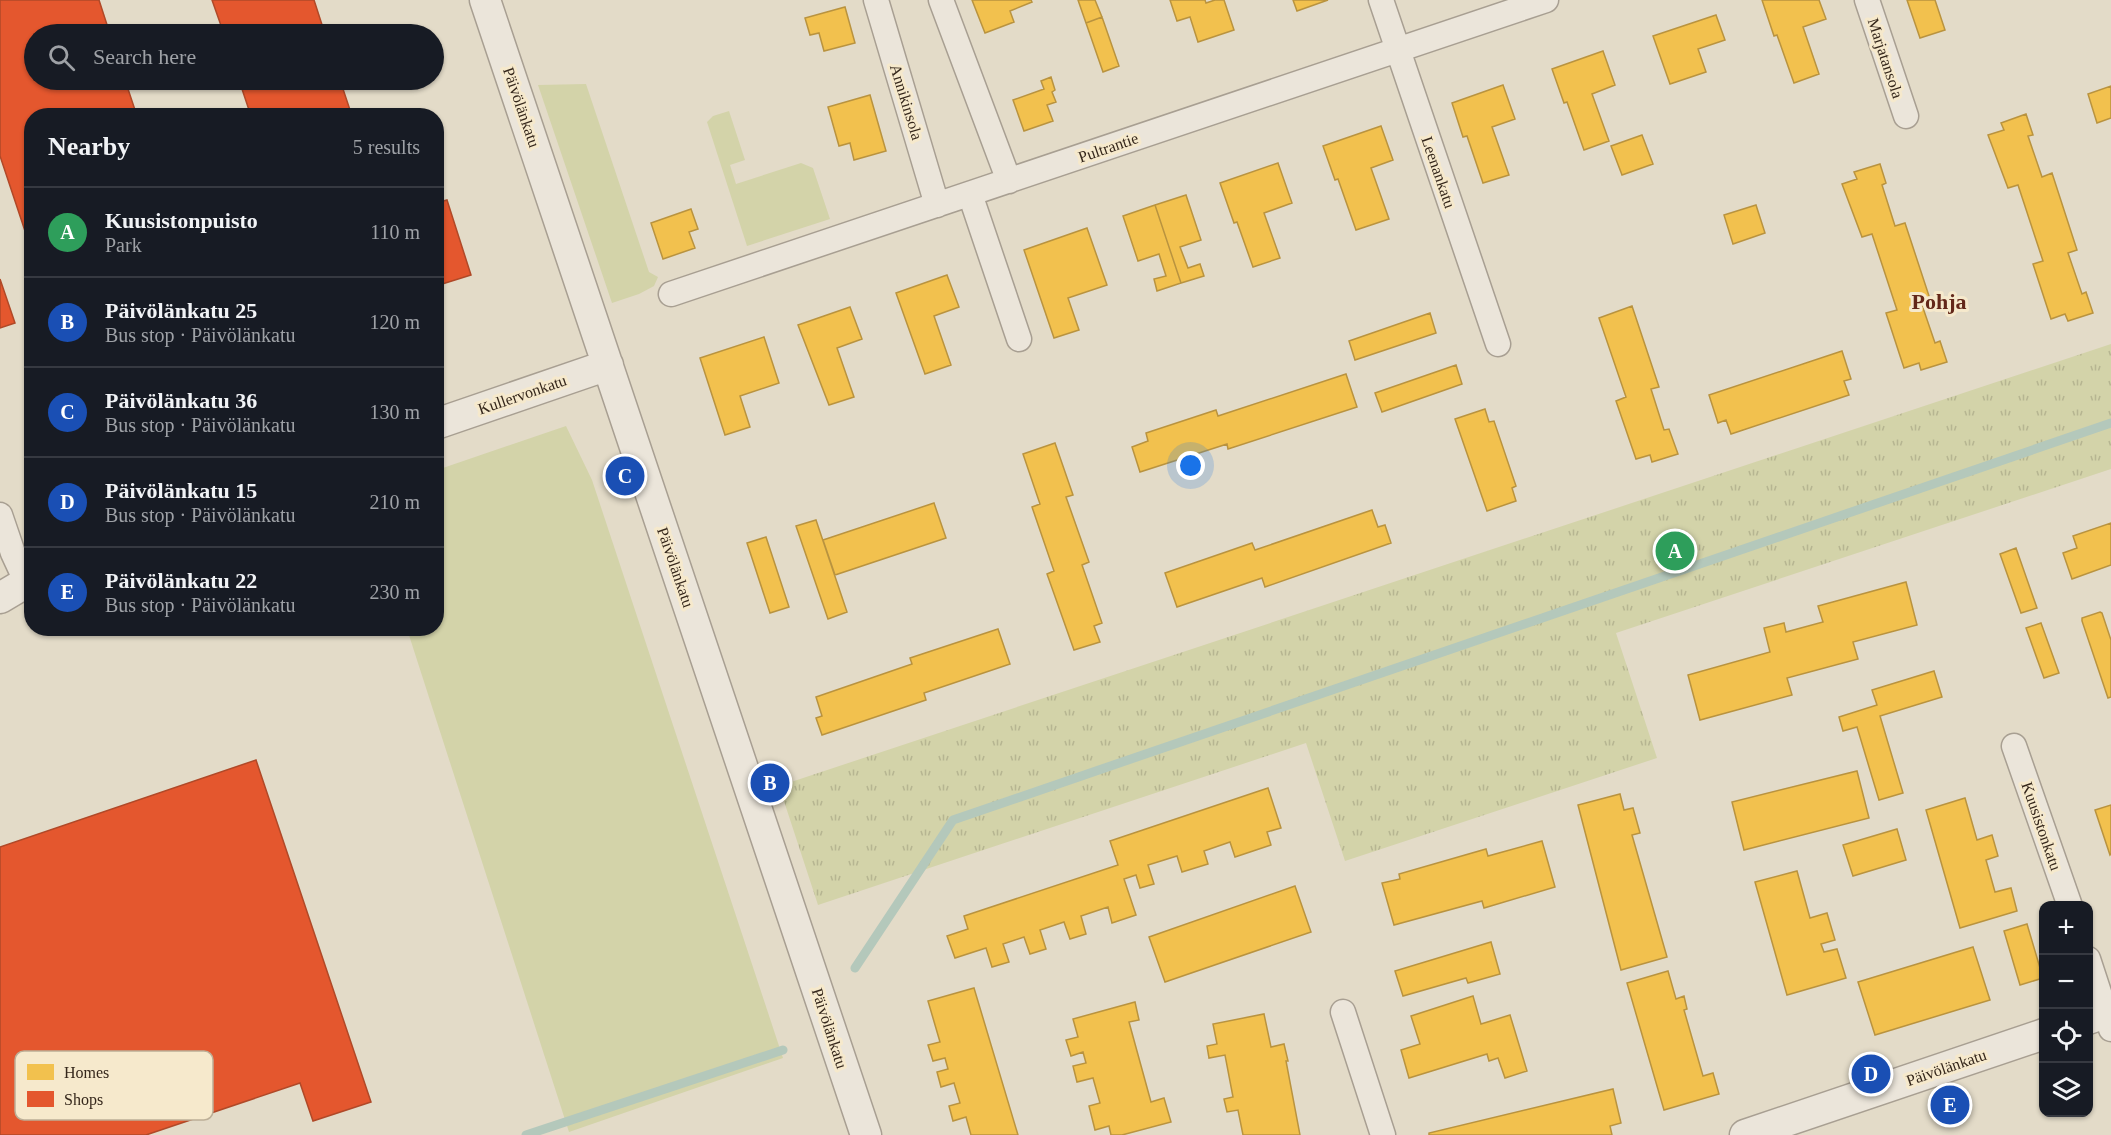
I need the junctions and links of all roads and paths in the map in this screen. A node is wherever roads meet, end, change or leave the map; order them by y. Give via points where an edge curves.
1 (485, 0) edge
2 (876, 0) edge
3 (941, 0) edge
4 (1381, 0) edge
5 (1546, 0) edge
6 (1867, 0) edge
7 (1398, 50) junction
8 (1905, 116) dead end
9 (1009, 181) junction
10 (970, 194) junction
11 (937, 205) junction
12 (671, 294) dead end
13 (1019, 339) dead end
14 (1498, 344) dead end
15 (608, 365) junction
16 (444, 421) edge
17 (0, 515) edge
18 (24, 572) edge
19 (24, 583) edge
20 (0, 598) edge
21 (2014, 746) dead end
22 (2068, 901) edge
23 (2093, 977) edge
24 (1343, 1012) dead end
25 (2104, 1018) edge
26 (2039, 1035) edge
27 (1758, 1133) edge
28 (866, 1135) edge
29 (1383, 1135) edge

1 - 15 street, Päivölänkatu
2 - 11 street, Annikinsola
3 - 9 street
4 - 7 street, Leenankatu
5 - 7 street, Pultrantie
6 - 8 street, Marjatansola
7 - 9 street, Pultrantie
7 - 14 street, Leenankatu
9 - 10 street, Pultrantie
10 - 11 street, Pultrantie
10 - 13 street
11 - 12 street, Pultrantie
15 - 16 street, Kullervonkatu
15 - 28 street, Päivölänkatu
17 - 18 street via 13,554
19 - 20 street
21 - 22 street, Kuusistonkatu
23 - 25 street
24 - 29 street
26 - 27 street, Päivölänkatu

